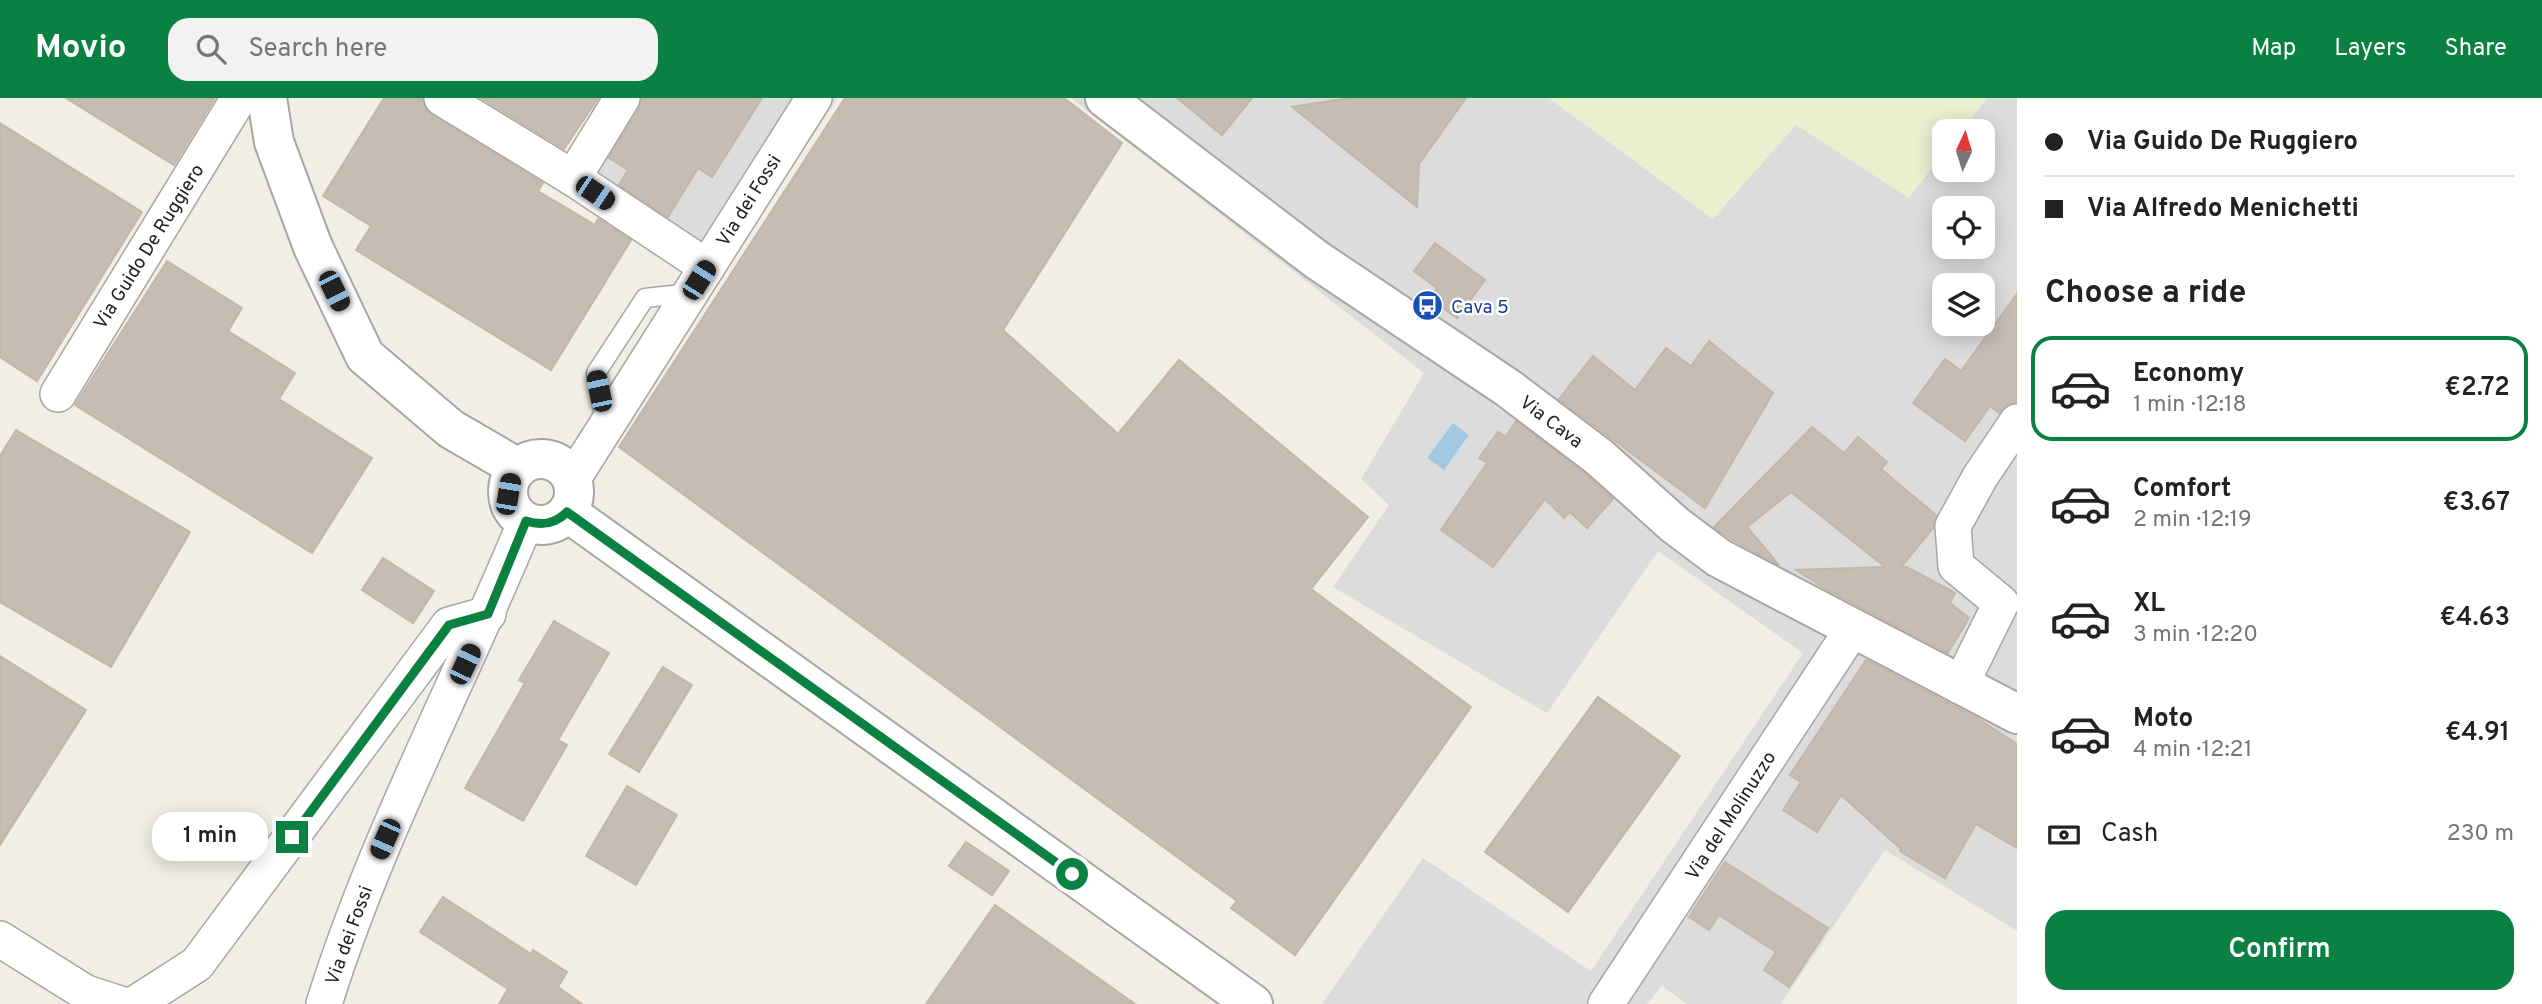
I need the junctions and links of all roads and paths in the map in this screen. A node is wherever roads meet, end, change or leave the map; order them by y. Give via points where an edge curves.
1 (239, 98) edge
2 (267, 98) edge
3 (442, 98) edge
4 (622, 98) edge
5 (814, 98) edge
6 (1105, 98) edge
7 (573, 178) junction
8 (699, 280) junction
9 (58, 394) dead end
10 (2017, 422) edge
11 (518, 468) junction
12 (569, 496) junction
13 (526, 521) junction
14 (488, 614) junction
15 (1854, 627) junction
16 (1960, 686) junction
17 (2017, 714) edge
18 (0, 939) edge
19 (120, 1004) edge
20 (135, 1004) edge
21 (324, 1004) edge
22 (1253, 1004) edge
23 (1606, 1004) edge

1 - 9 street, Via Guido De Ruggiero
2 - 11 street via 274,142 313,247 365,356 451,429
3 - 7 street
4 - 7 street
5 - 8 street, Via dei Fossi
6 - 15 street, Via Cava via 1317,260 1518,396 1719,558
7 - 8 street
8 - 12 street, Via dei Fossi
10 - 16 street via 1953,526 1956,566 2001,603
11 - 12 street via 530,460 549,460 566,470
11 - 13 street via 508,494 511,505
12 - 13 street via 553,522
12 - 22 street
13 - 14 street, Via dei Fossi
14 - 20 street via 449,625 197,964
14 - 21 street, Via dei Fossi via 374,864
15 - 16 street, Via Cava
15 - 23 street, Via del Molinuzzo
16 - 17 street, Via Cava
18 - 19 street via 86,993

